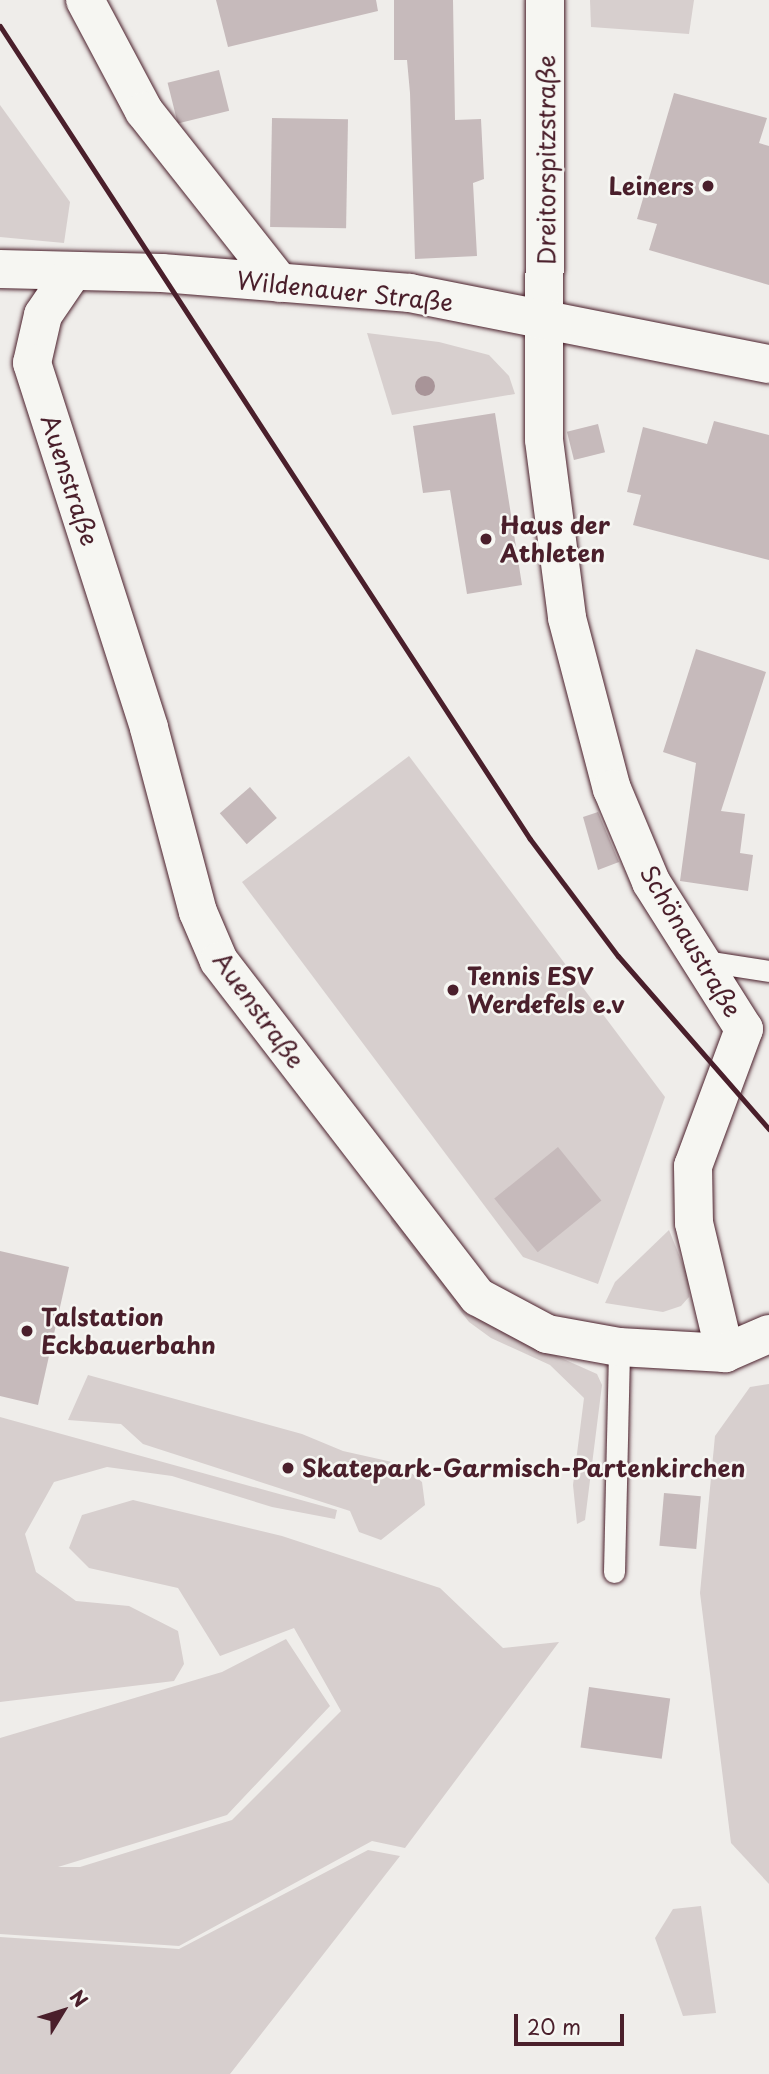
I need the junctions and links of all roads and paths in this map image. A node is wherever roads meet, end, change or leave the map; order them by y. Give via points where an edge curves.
1 (85, 0) edge
2 (545, 0) edge
3 (0, 270) edge
4 (73, 271) junction
5 (280, 283) junction
6 (546, 320) junction
7 (769, 364) edge
8 (705, 961) junction
9 (769, 971) edge
10 (769, 1334) edge
11 (619, 1347) junction
12 (725, 1353) junction
13 (614, 1572) dead end

1 - 5 street via 144,110
2 - 6 street, Dreitorspitzstraße
3 - 4 street, Wildenauer Straße
4 - 5 street, Wildenauer Straße
4 - 11 street, Auenstraße via 43,315 32,363 116,595 198,912 219,961 478,1297 547,1334
5 - 6 street, Wildenauer Straße via 410,293
6 - 7 street, Wildenauer Straße
6 - 8 street, Schönaustraße via 544,440 567,618 612,789 651,882
8 - 9 lane
8 - 12 street, Schönaustraße via 744,1030 693,1166 695,1223
10 - 12 street, Auenstraße
11 - 12 street, Auenstraße
11 - 13 lane

